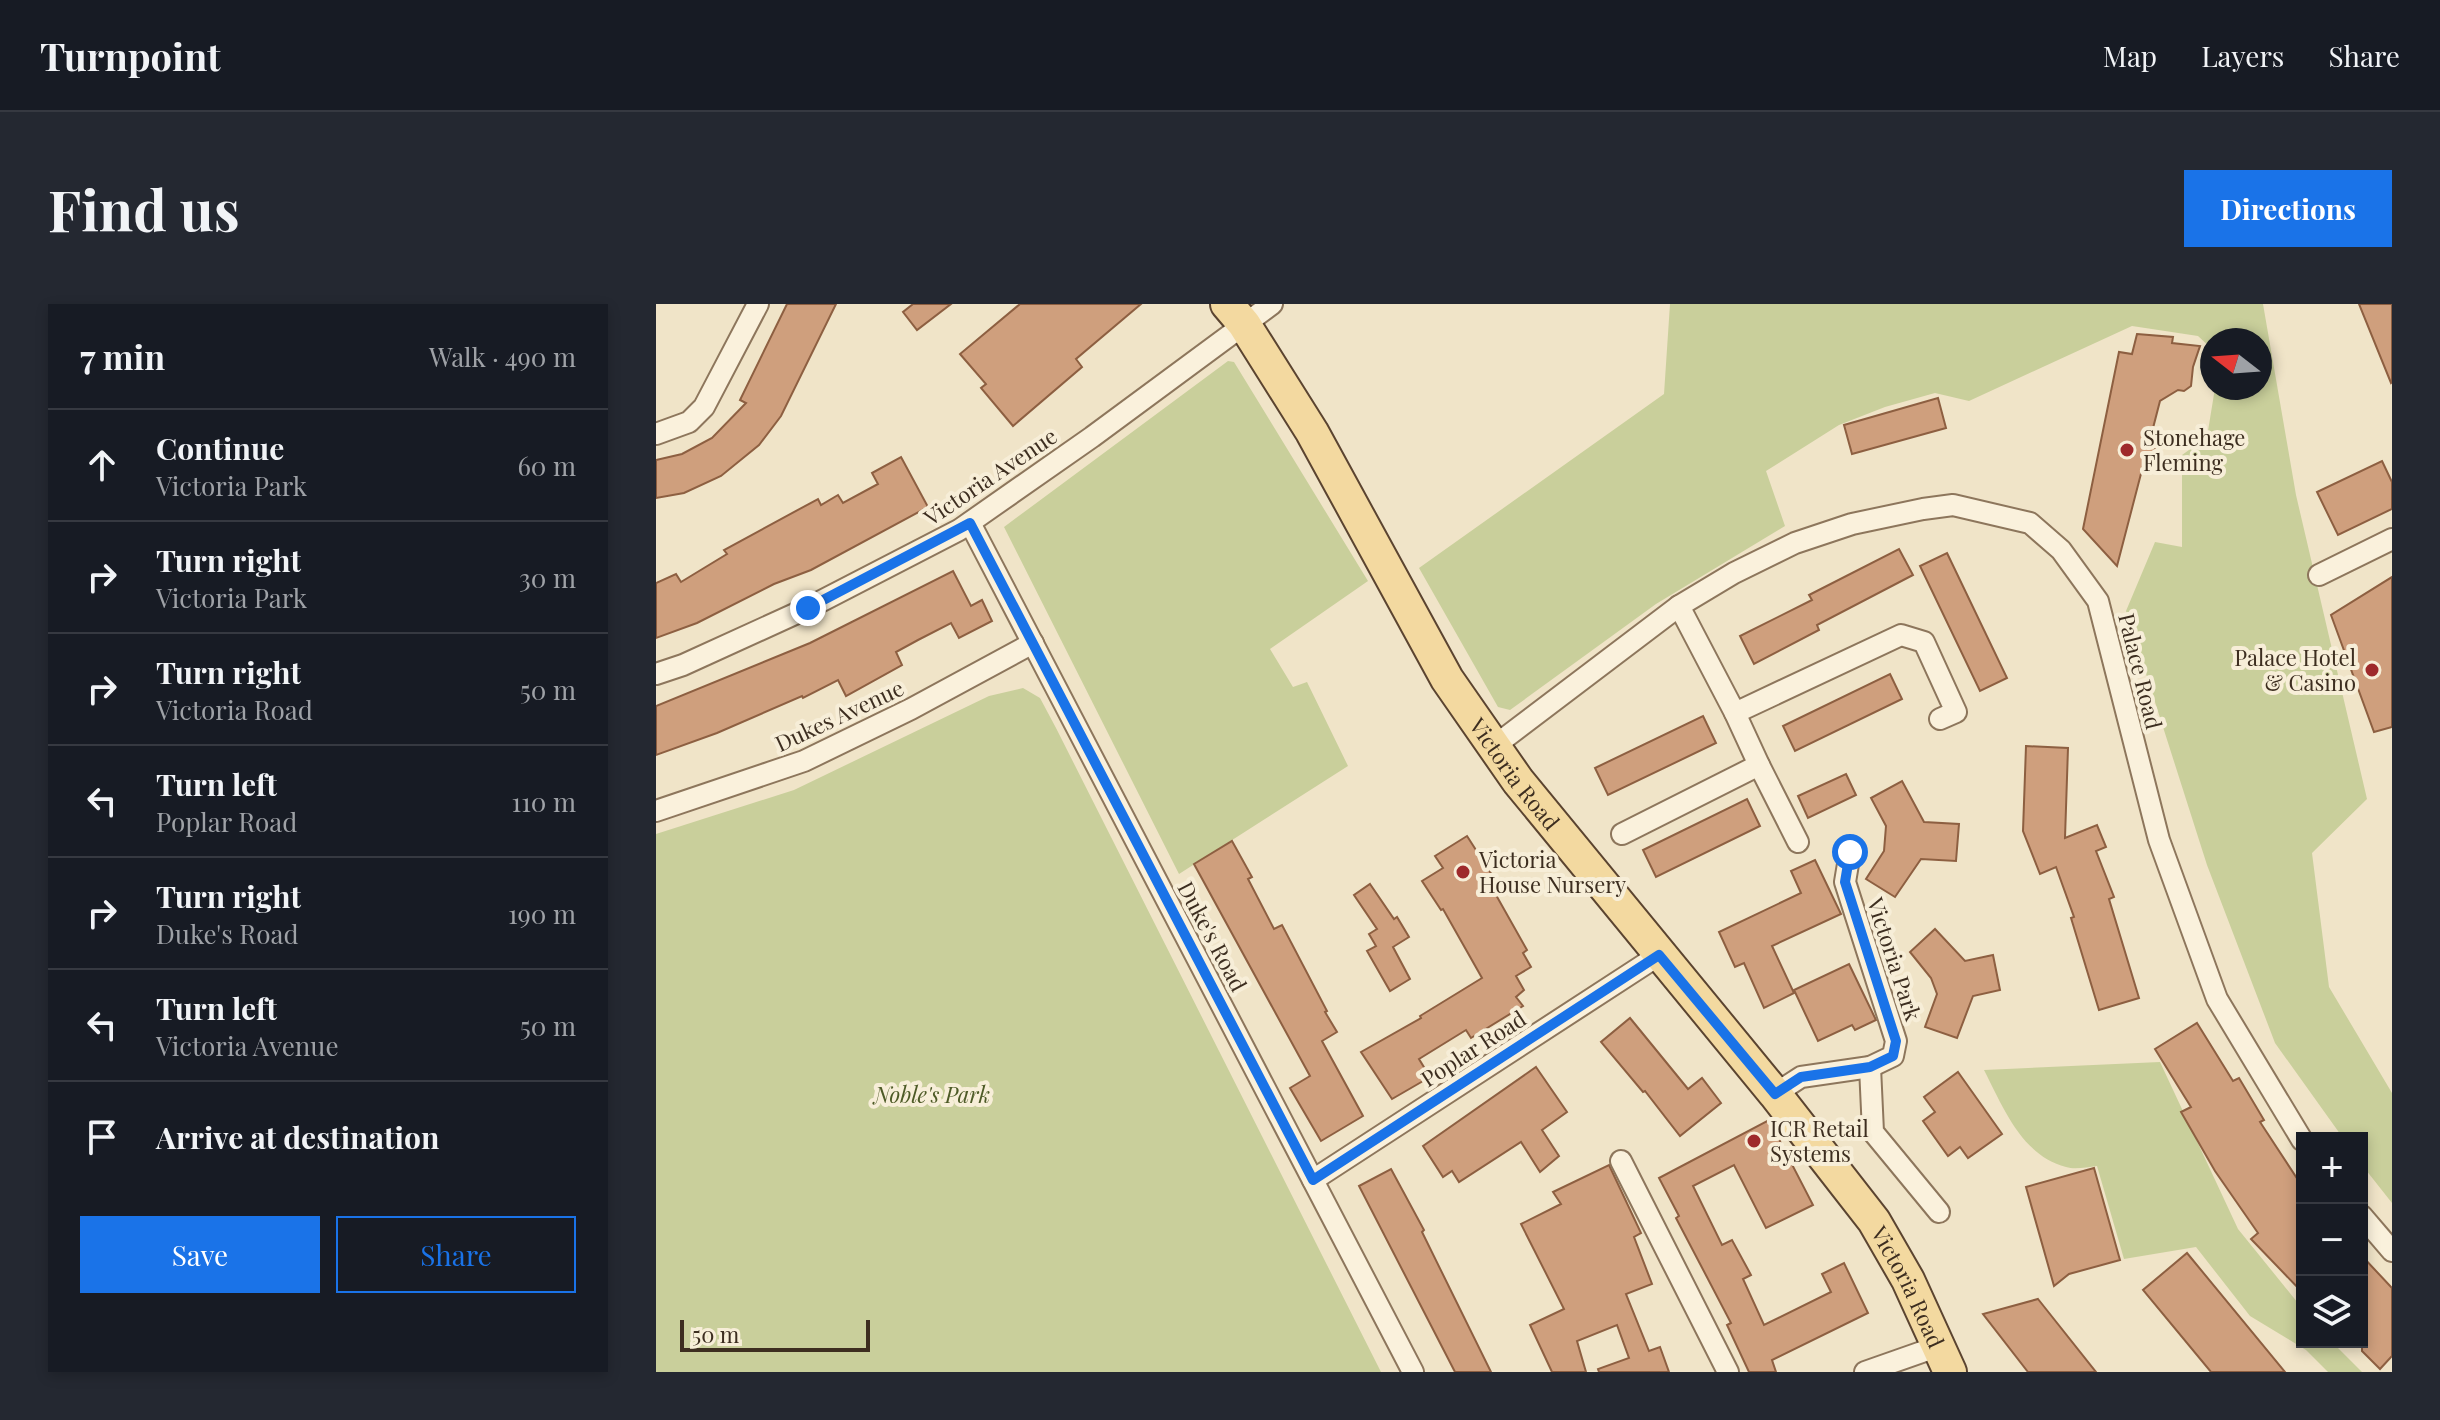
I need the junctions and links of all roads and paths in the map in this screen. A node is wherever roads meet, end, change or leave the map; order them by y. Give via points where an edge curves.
1 (758, 304) edge
2 (1272, 304) edge
3 (1235, 314) edge
4 (656, 434) edge
5 (970, 523) junction
6 (2392, 539) edge
7 (2319, 575) dead end
8 (1679, 606) junction
9 (1033, 643) junction
10 (656, 674) edge
11 (1735, 713) junction
12 (1940, 719) dead end
13 (1493, 747) junction
14 (1759, 765) junction
15 (656, 811) edge
16 (1622, 834) dead end
17 (1798, 842) dead end
18 (1850, 852) dead end
19 (1659, 955) junction
20 (1870, 1067) junction
21 (1775, 1094) junction
22 (2297, 1132) edge
23 (1621, 1161) dead end
24 (1313, 1180) junction
25 (1939, 1212) dead end
26 (2368, 1223) edge
27 (2392, 1251) edge
28 (1944, 1359) edge
29 (1413, 1372) edge
30 (1728, 1372) edge
31 (1865, 1372) edge

1 - 4 street via 704,407 689,422
2 - 3 street, Victoria Avenue
3 - 5 street, Victoria Avenue via 1092,437
3 - 13 main road, Victoria Road via 1312,432 1447,679
5 - 9 street, Duke's Road
5 - 10 street, Victoria Avenue via 808,608
6 - 7 street
8 - 11 street
8 - 13 street, Palace Road
8 - 22 street, Palace Road via 1795,543 1852,524 1953,505 2030,523 2061,550 2098,601 2159,840 2217,999
9 - 15 street, Dukes Avenue via 804,761
9 - 24 street, Duke's Road
11 - 12 street via 1901,635 1924,642 1956,712
11 - 14 street
13 - 19 main road, Victoria Road
14 - 16 street
14 - 17 street
18 - 20 street, Victoria Park via 1845,882 1896,1041 1893,1056
19 - 21 main road, Victoria Road
19 - 24 street, Poplar Road
20 - 21 street via 1801,1077
20 - 25 street via 1873,1132
21 - 28 main road, Victoria Road via 1874,1221
23 - 30 street
24 - 29 street, Duke's Road
26 - 27 street
28 - 31 street

